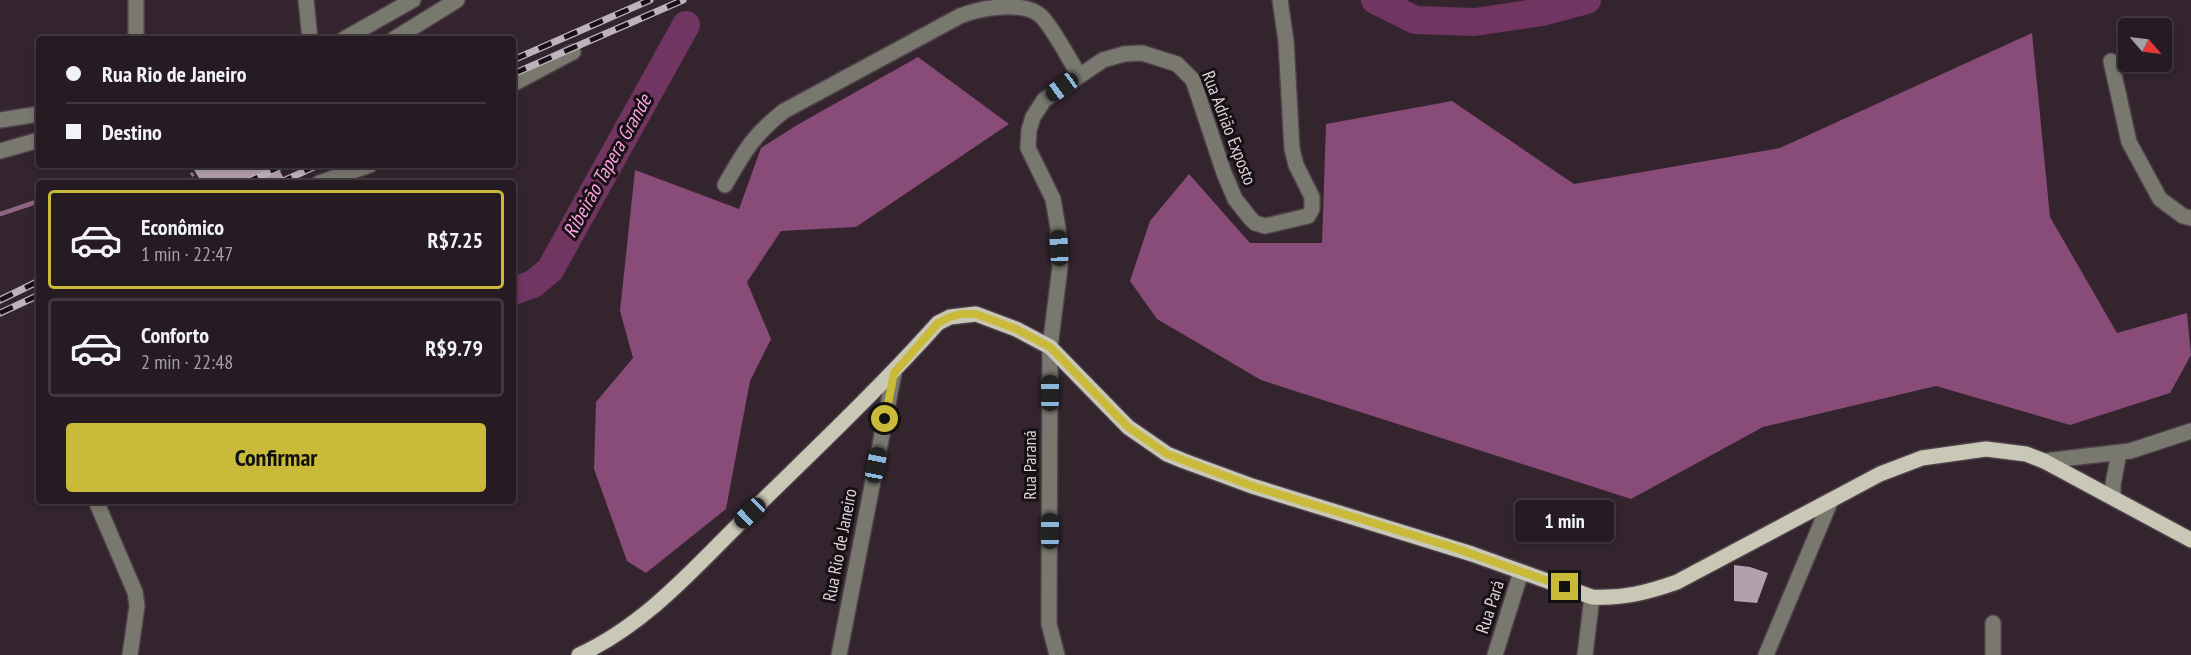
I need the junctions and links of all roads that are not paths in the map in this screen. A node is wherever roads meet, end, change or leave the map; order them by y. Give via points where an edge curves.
1 (136, 0) edge
2 (306, 0) edge
3 (412, 0) edge
4 (457, 0) edge
5 (1280, 0) edge
6 (391, 13) junction
7 (419, 24) junction
8 (136, 36) edge
9 (310, 36) edge
10 (349, 36) edge
11 (398, 36) edge
12 (400, 36) edge
13 (573, 52) dead end
14 (2111, 61) dead end
15 (1079, 75) junction
16 (516, 82) edge
17 (36, 114) edge
18 (0, 120) edge
19 (36, 141) edge
20 (0, 151) edge
21 (362, 168) edge
22 (328, 180) edge
23 (725, 185) dead end
24 (2191, 218) edge
25 (1050, 347) junction
26 (894, 373) junction
27 (2191, 431) edge
28 (2119, 453) junction
29 (2044, 460) junction
30 (2113, 497) junction
31 (1831, 500) junction
32 (97, 504) edge
33 (2191, 540) edge
34 (1521, 572) junction
35 (1592, 597) junction
36 (1993, 623) dead end
37 (130, 655) edge
38 (579, 655) edge
39 (839, 655) edge
40 (1057, 655) edge
41 (1495, 655) edge
42 (1585, 655) edge
43 (1766, 655) edge
44 (1993, 655) edge

1 - 8 street
2 - 9 street
3 - 6 street
3 - 7 street via 410,14
4 - 7 street
5 - 15 street, Rua Adrião Exposto via 1292,149 1313,204 1305,218 1265,226 1250,218 1235,199 1224,174 1193,80 1178,64 1142,53 1124,54 1103,60
6 - 10 street
6 - 11 street via 402,23
7 - 12 street
13 - 16 street
14 - 24 street via 2129,142 2160,199
15 - 23 street via 1039,14 997,6 978,9 784,111 763,127
15 - 25 street, Rua Adrião Exposto via 1044,99 1029,130 1028,148 1053,199 1058,228 1060,267
17 - 18 street
19 - 20 street
21 - 22 street
25 - 26 main road via 976,314 961,314 938,323
25 - 34 main road via 1128,427 1167,454 1252,486 1422,537
25 - 40 street, Rua Paraná via 1049,624
26 - 38 main road via 651,610 603,644
26 - 39 street, Rua Rio de Janeiro
27 - 28 street
28 - 29 street
28 - 30 street
29 - 30 main road
29 - 31 main road via 1986,449 1937,455 1880,474
30 - 33 main road
31 - 35 main road via 1677,582 1643,593
31 - 43 street
32 - 37 street via 135,592 137,606
34 - 35 main road
34 - 41 street, Rua Pará
35 - 42 street
36 - 44 street

